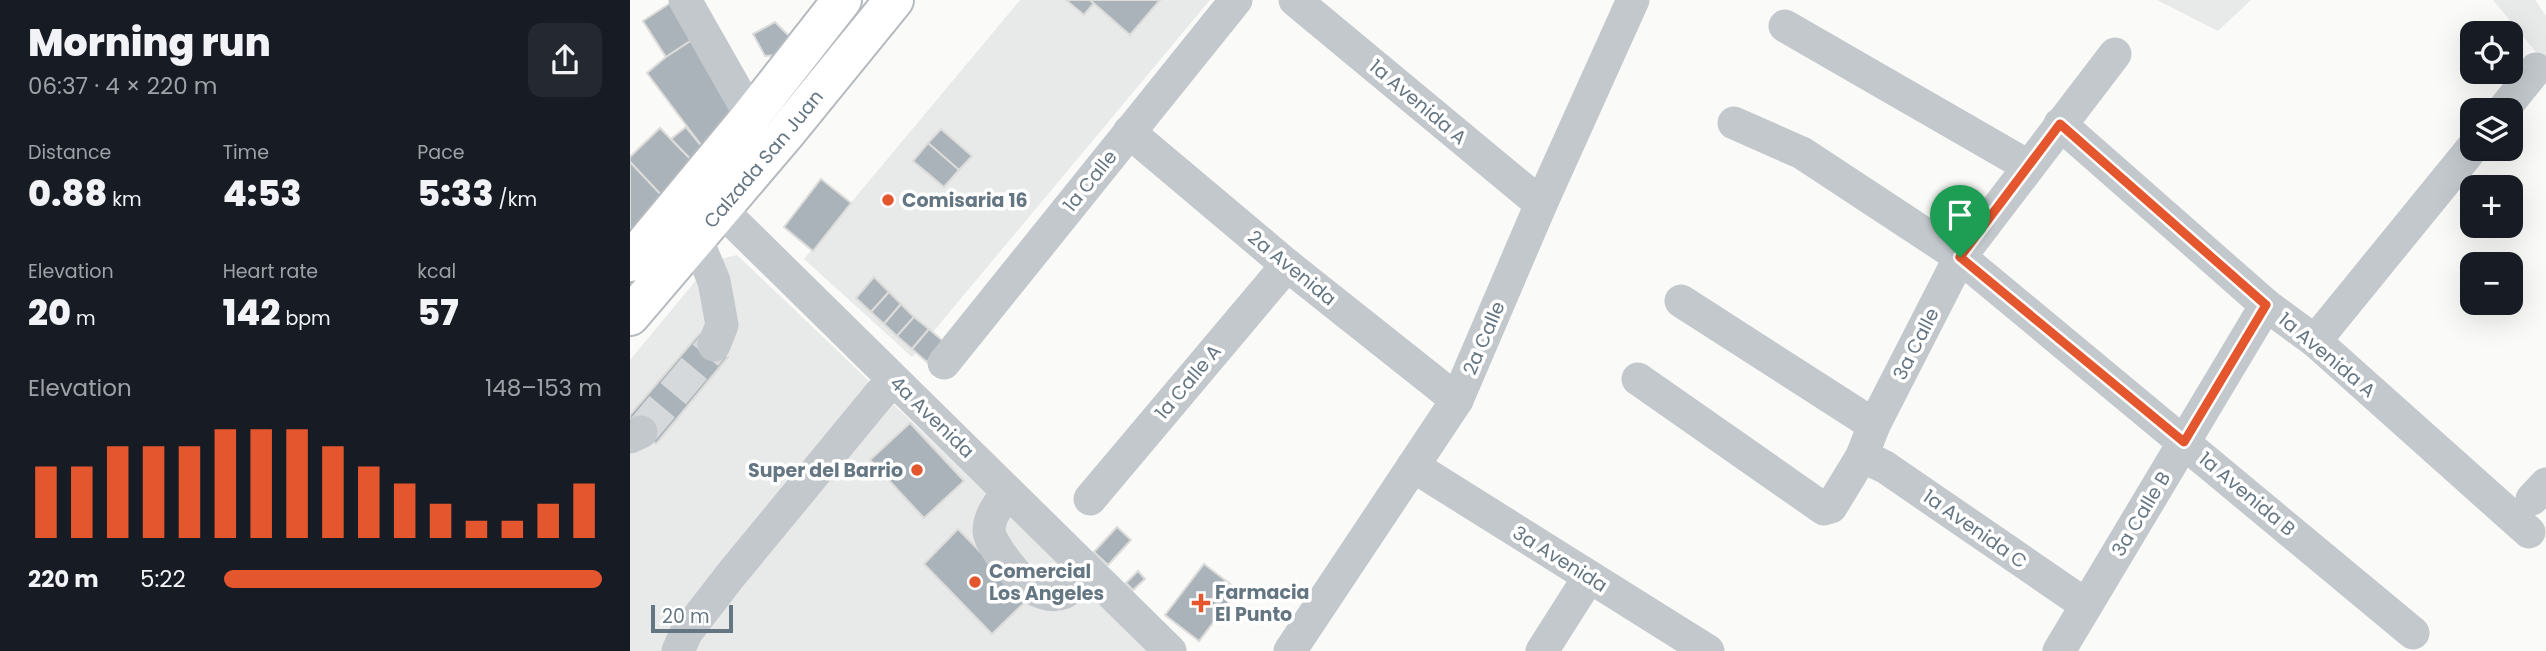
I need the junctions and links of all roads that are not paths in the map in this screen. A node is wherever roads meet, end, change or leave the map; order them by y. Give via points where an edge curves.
1 (685, 0) edge
2 (842, 0) edge
3 (894, 0) edge
4 (1236, 0) edge
5 (1295, 0) edge
6 (1633, 0) edge
7 (1785, 26) dead end
8 (798, 54) junction
9 (2115, 54) dead end
10 (2536, 69) dead end
11 (2513, 98) edge
12 (751, 116) junction
13 (1734, 122) dead end
14 (2060, 124) junction
15 (1129, 132) junction
16 (785, 134) junction
17 (2462, 161) edge
18 (2028, 166) junction
19 (707, 196) junction
20 (1541, 204) junction
21 (696, 238) junction
22 (1960, 257) junction
23 (630, 262) edge
24 (1287, 265) junction
25 (1681, 301) dead end
26 (2266, 305) junction
27 (630, 316) edge
28 (2315, 341) junction
29 (714, 345) tunnel mouth
30 (944, 363) dead end
31 (1638, 379) dead end
32 (895, 381) junction
33 (1457, 400) junction
34 (1874, 425) junction
35 (2184, 442) junction
36 (1862, 456) junction
37 (1413, 466) junction
38 (1008, 492) junction
39 (1090, 499) dead end
40 (2529, 532) dead end
41 (1089, 572) junction
42 (1589, 577) junction
43 (2086, 605) junction
44 (2413, 633) dead end
45 (1155, 646) edge
46 (678, 651) edge
47 (1290, 651) edge
48 (1542, 651) edge
49 (1708, 651) edge
50 (2059, 651) edge

1 - 12 street
2 - 8 main road, Calzada San Juan
3 - 16 main road, Calzada San Juan
4 - 15 street, 1a Calle
5 - 20 street, 1a Avenida A
6 - 20 street, 2a Calle
7 - 18 street
8 - 12 main road, Calzada San Juan
8 - 16 main road via 797,91
9 - 14 street, 3a Calle
10 - 11 street
12 - 19 main road, Calzada San Juan
13 - 22 street, 1a Avenida B via 1802,153
14 - 18 street, 3a Calle
14 - 26 street, 1a Avenida A
15 - 24 street, 2a Avenida
15 - 30 street, 1a Calle
16 - 19 main road, Calzada San Juan
17 - 28 street
18 - 22 street, 3a Calle
19 - 21 main road, Calzada San Juan
19 - 23 main road, Calzada San Juan
19 - 32 street, 4a Avenida
20 - 33 street, 2a Calle
21 - 27 main road, Calzada San Juan
21 - 29 street via 714,281 722,325
22 - 34 street, 3a Calle
22 - 35 street, 1a Avenida B
24 - 33 street, 2a Avenida
24 - 39 street, 1a Calle A
25 - 34 street
26 - 28 street, 1a Avenida A
26 - 35 street, 3a Calle B
28 - 40 street, 1a Avenida A
31 - 36 street, 3a Calle via 1824,509 1831,507
32 - 38 street, 4a Avenida
32 - 46 street via 730,576 686,633
33 - 37 street, 2a Calle
34 - 36 street, 3a Calle
35 - 43 street, 3a Calle B
35 - 44 street, 1a Avenida B
36 - 43 street, 1a Avenida C via 1885,467
37 - 42 street, 3a Avenida
37 - 47 street, 2a Calle
38 - 41 street, 4a Avenida
38 - 41 street via 994,511 989,532 993,545 1029,587 1052,595 1064,593
41 - 45 street, 4a Avenida
42 - 48 street
42 - 49 street, 3a Avenida
43 - 50 street, 3a Calle B

